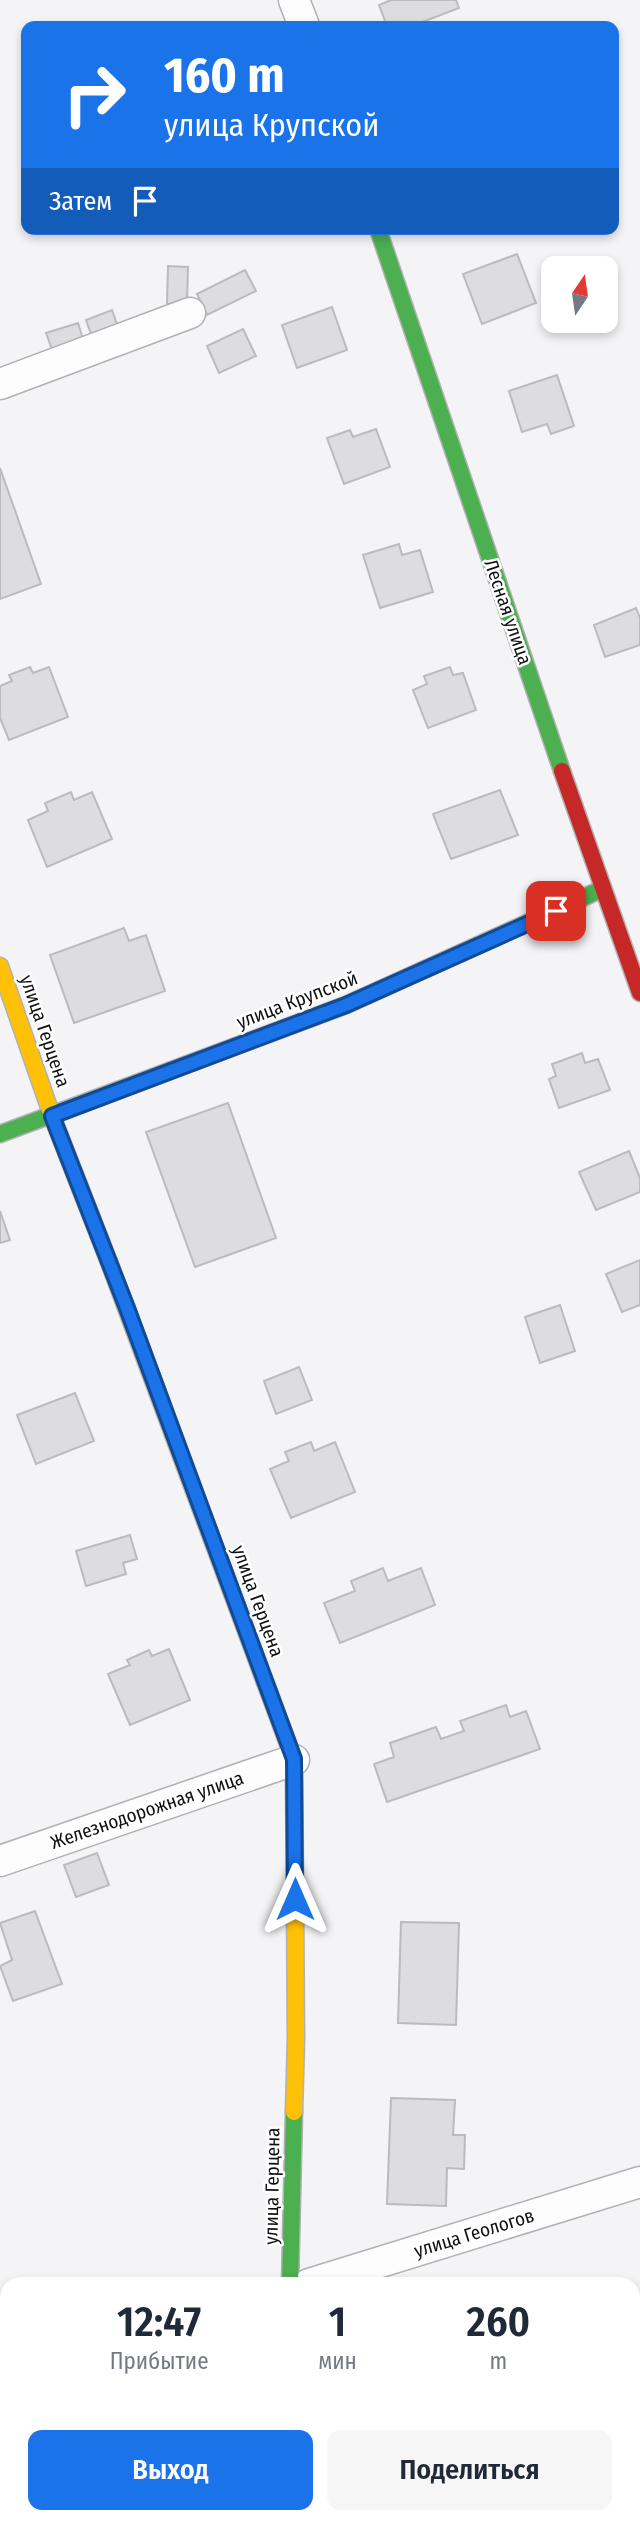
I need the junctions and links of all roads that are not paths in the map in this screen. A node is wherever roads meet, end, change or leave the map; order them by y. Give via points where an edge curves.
1 (294, 0) edge
2 (301, 21) edge
3 (380, 235) edge
4 (190, 313) dead end
5 (0, 384) edge
6 (602, 890) junction
7 (0, 966) edge
8 (640, 993) edge
9 (52, 1116) junction
10 (0, 1134) edge
11 (294, 1759) junction
12 (0, 1861) edge
13 (640, 2182) edge
14 (290, 2277) edge
15 (332, 2277) edge

1 - 2 street
3 - 6 street, Лесная улица
4 - 5 street
6 - 8 street, Лесная улица
6 - 9 street, улица Крупской via 346,1005
7 - 9 street, улица Герцена
9 - 10 street, улица Крупской
9 - 11 street, улица Герцена
11 - 12 street, Железнодорожная улица
11 - 14 street, улица Герцена via 296,2039
13 - 15 street, улица Геологов

